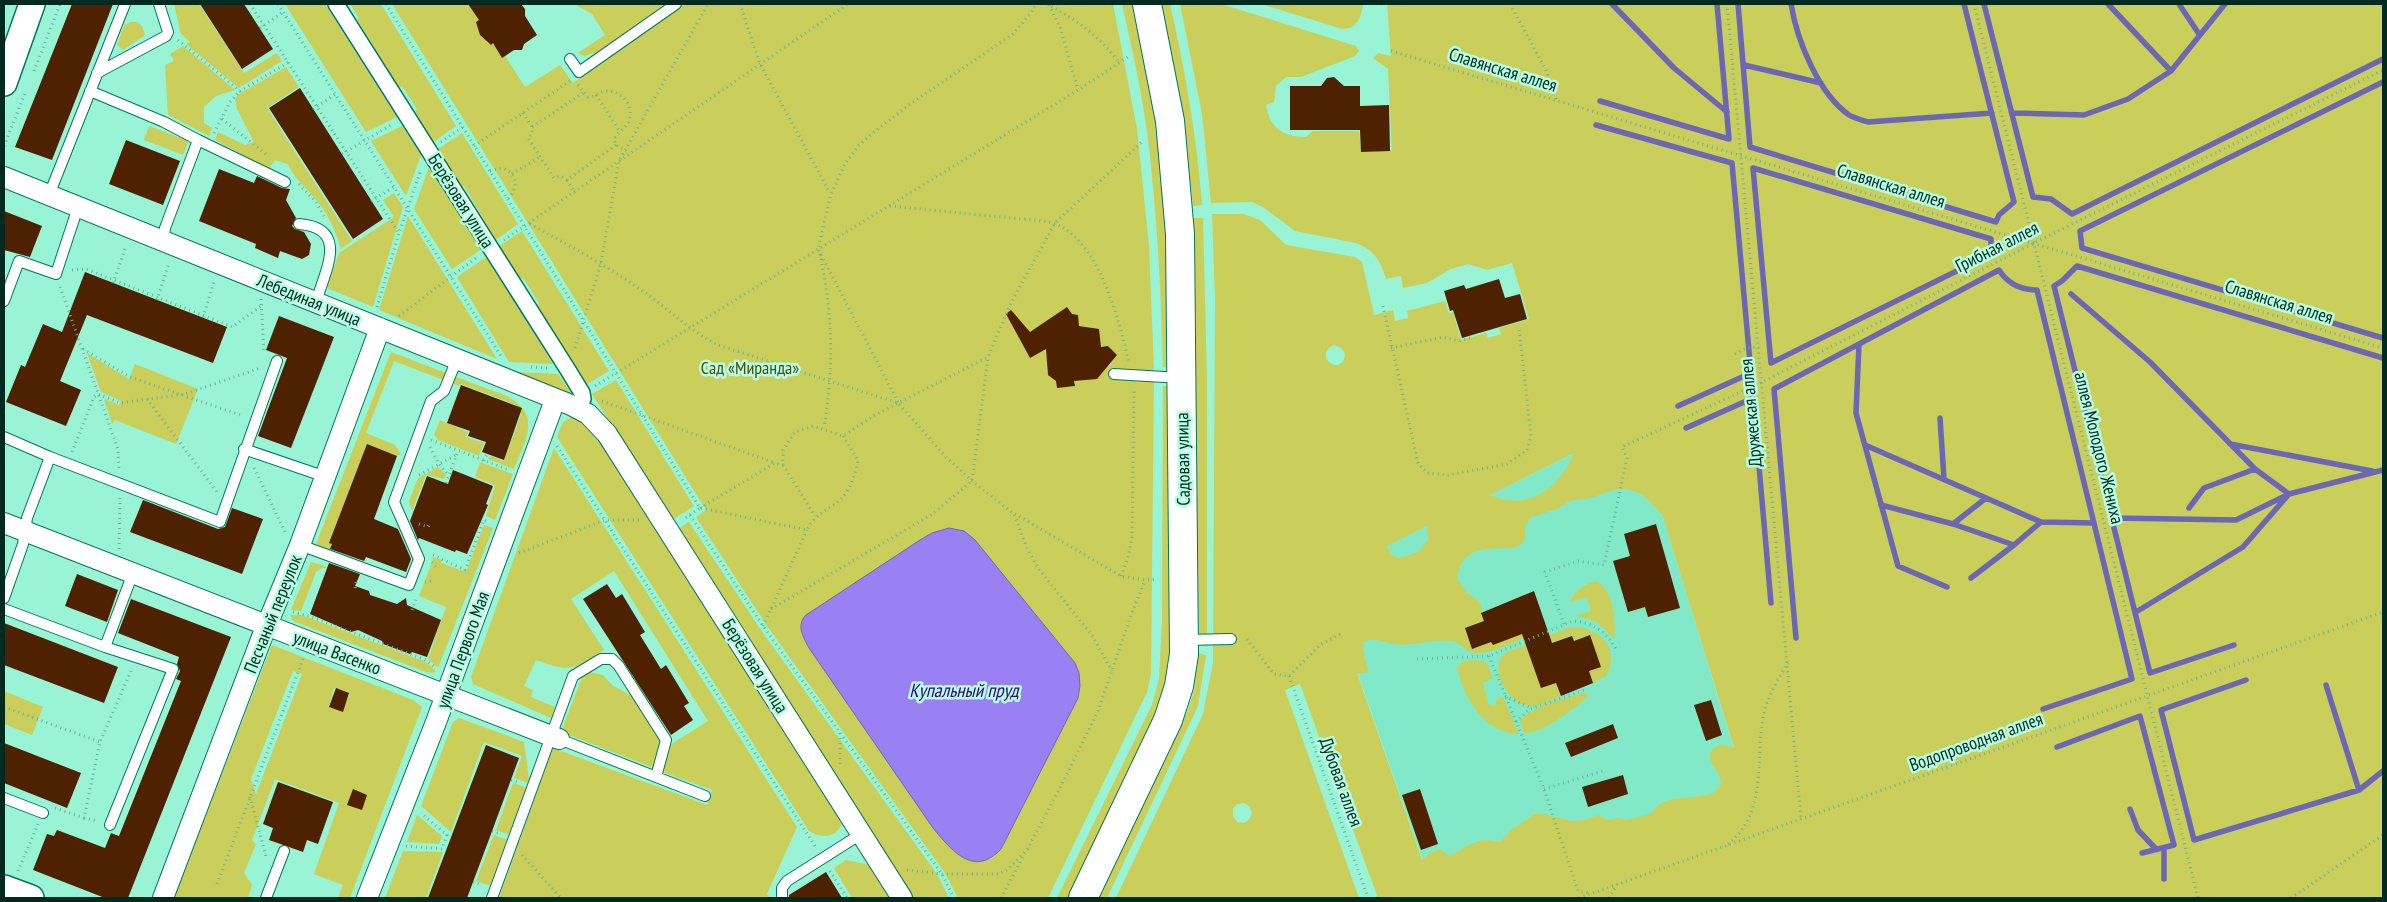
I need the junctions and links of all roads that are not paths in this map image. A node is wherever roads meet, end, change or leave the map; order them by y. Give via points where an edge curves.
1 (32, 4) edge
2 (125, 4) edge
3 (159, 4) edge
4 (336, 4) edge
5 (676, 4) edge
6 (1147, 4) edge
7 (570, 59) dead end
8 (97, 73) junction
9 (4, 83) edge
10 (90, 91) junction
11 (198, 140) junction
12 (4, 178) edge
13 (284, 182) dead end
14 (49, 195) junction
15 (78, 207) junction
16 (299, 224) dead end
17 (167, 250) junction
18 (4, 301) edge
19 (316, 302) junction
20 (383, 320) junction
21 (457, 359) junction
22 (277, 361) road end
23 (1114, 374) dead end
24 (1182, 378) junction
25 (583, 396) road end
26 (556, 400) junction
27 (607, 434) joint
28 (4, 437) edge
29 (244, 450) junction
30 (50, 457) junction
31 (326, 477) junction
32 (4, 523) edge
33 (26, 531) junction
34 (294, 540) junction
35 (124, 570) junction
36 (4, 598) edge
37 (4, 609) edge
38 (268, 626) junction
39 (1231, 639) dead end
40 (1184, 640) junction
41 (105, 647) junction
42 (446, 695) junction
43 (555, 738) junction
44 (656, 777) junction
45 (705, 796) dead end
46 (4, 798) edge
47 (42, 813) road end
48 (110, 824) dead end
49 (861, 834) junction
50 (284, 851) dead end
51 (8, 887) edge
52 (31, 898) edge
53 (162, 898) edge
54 (266, 898) edge
55 (367, 898) edge
56 (492, 898) edge
57 (782, 898) edge
58 (902, 898) edge
59 (1082, 898) edge

1 - 9 street
2 - 8 lane
3 - 8 lane via 168,32 157,42
4 - 25 street, Берёзовая улица
5 - 7 lane via 578,72
6 - 24 main road, Садовая улица via 1172,139 1180,234
8 - 10 lane
10 - 11 lane
10 - 14 lane
11 - 13 lane
11 - 17 lane via 165,228
12 - 14 street, Лебединая улица
14 - 15 street, Лебединая улица
15 - 17 street, Лебединая улица
15 - 18 lane via 56,274 19,261
16 - 19 lane via 322,229 330,242 327,269
17 - 19 street, Лебединая улица
19 - 20 street, Лебединая улица
20 - 21 street, Лебединая улица
20 - 31 street, Песчаный переулок
21 - 26 street, Лебединая улица
21 - 34 lane via 444,391 431,402 394,502 419,559 409,585
22 - 29 lane
23 - 24 lane
24 - 40 main road, Садовая улица
26 - 27 street, Лебединая улица via 582,410
26 - 42 street, улица Первого Мая
27 - 49 street, Берёзовая улица
28 - 30 lane
29 - 30 lane via 220,522
29 - 31 lane
30 - 33 lane via 27,518
31 - 34 street, Песчаный переулок
32 - 33 street, улица Васенко
33 - 35 street, улица Васенко
33 - 36 lane
34 - 38 street, Песчаный переулок
35 - 38 street, улица Васенко
35 - 41 lane
37 - 41 lane
38 - 42 street, улица Васенко
38 - 53 street, Песчаный переулок
39 - 40 lane
40 - 59 main road, Садовая улица via 1175,702
41 - 48 lane via 173,669
42 - 43 street, улица Васенко
42 - 55 street, улица Первого Мая
43 - 44 lane
43 - 44 lane via 573,676 601,659 612,659 666,740
43 - 56 lane
44 - 45 lane
46 - 47 lane
49 - 57 lane via 787,881 782,888
49 - 58 street, Берёзовая улица
50 - 54 lane
51 - 52 street

